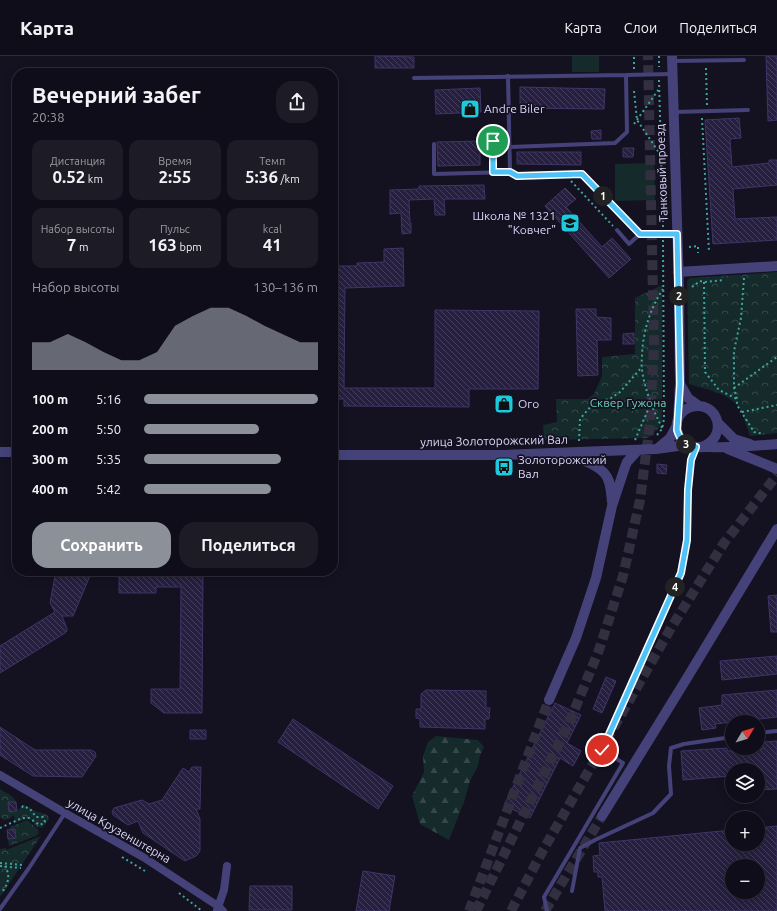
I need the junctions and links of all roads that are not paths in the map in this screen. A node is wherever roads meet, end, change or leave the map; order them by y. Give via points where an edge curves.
1 (672, 59) edge
2 (744, 60) dead end
3 (672, 74) junction
4 (626, 75) junction
5 (508, 76) junction
6 (414, 78) dead end
7 (748, 110) dead end
8 (673, 112) junction
9 (493, 141) dead end
10 (434, 144) dead end
11 (510, 147) junction
12 (493, 172) junction
13 (510, 172) junction
14 (617, 230) road end
15 (640, 234) junction
16 (677, 234) junction
17 (777, 266) edge
18 (678, 272) junction
19 (680, 384) junction
20 (699, 406) junction
21 (677, 422) junction
22 (718, 423) junction
23 (777, 444) edge
24 (640, 445) junction
25 (755, 446) junction
26 (696, 447) junction
27 (726, 448) junction
28 (656, 449) junction
29 (0, 452) edge
30 (12, 452) edge
31 (563, 452) junction
32 (338, 455) edge
33 (777, 469) edge
34 (612, 506) junction
35 (777, 529) edge
36 (550, 700) tunnel mouth
37 (777, 731) edge
38 (765, 732) edge
39 (725, 738) edge
40 (0, 775) edge
41 (65, 813) junction
42 (602, 816) tunnel mouth
43 (227, 866) dead end
44 (572, 891) dead end
45 (0, 909) edge
46 (219, 909) edge
47 (548, 911) edge

1 - 2 lane via 706,62
1 - 3 street, Танковый проезд
3 - 4 lane
3 - 8 street, Танковый проезд
4 - 5 lane
4 - 11 lane via 627,132 616,144
5 - 6 lane
5 - 11 lane
7 - 8 lane
8 - 16 street, Танковый проезд
9 - 12 lane
10 - 12 lane via 434,174
11 - 13 lane
12 - 13 lane
13 - 15 lane via 517,176 582,174
14 - 15 lane via 629,244
15 - 16 lane
16 - 18 street, Танковый проезд
17 - 18 street
18 - 19 street, Танковый проезд
19 - 20 street via 688,398
19 - 21 street, Танковый проезд
20 - 21 street via 684,411
20 - 22 street via 713,413
21 - 26 street via 681,440
21 - 28 street via 670,438
22 - 25 street via 734,439
22 - 26 street via 714,439 706,446
23 - 25 street
24 - 28 street, улица Золоторожский Вал
24 - 31 street, улица Золоторожский Вал
24 - 34 street via 627,462
25 - 27 street
26 - 27 street, улица Золоторожский Вал
26 - 28 street, улица Золоторожский Вал
26 - 47 lane via 689,475 687,540 681,573 602,750 623,763 544,897
27 - 33 street
29 - 30 street
31 - 32 street, улица Золоторожский Вал via 504,455
31 - 34 street via 595,466 606,474
34 - 36 street via 596,578 576,638
35 - 42 street
37 - 38 lane
39 - 44 lane via 671,748 671,794 653,813 580,848
40 - 41 street, улица Крузенштерна
41 - 45 lane
41 - 46 street, улица Крузенштерна via 143,856
43 - 46 street

